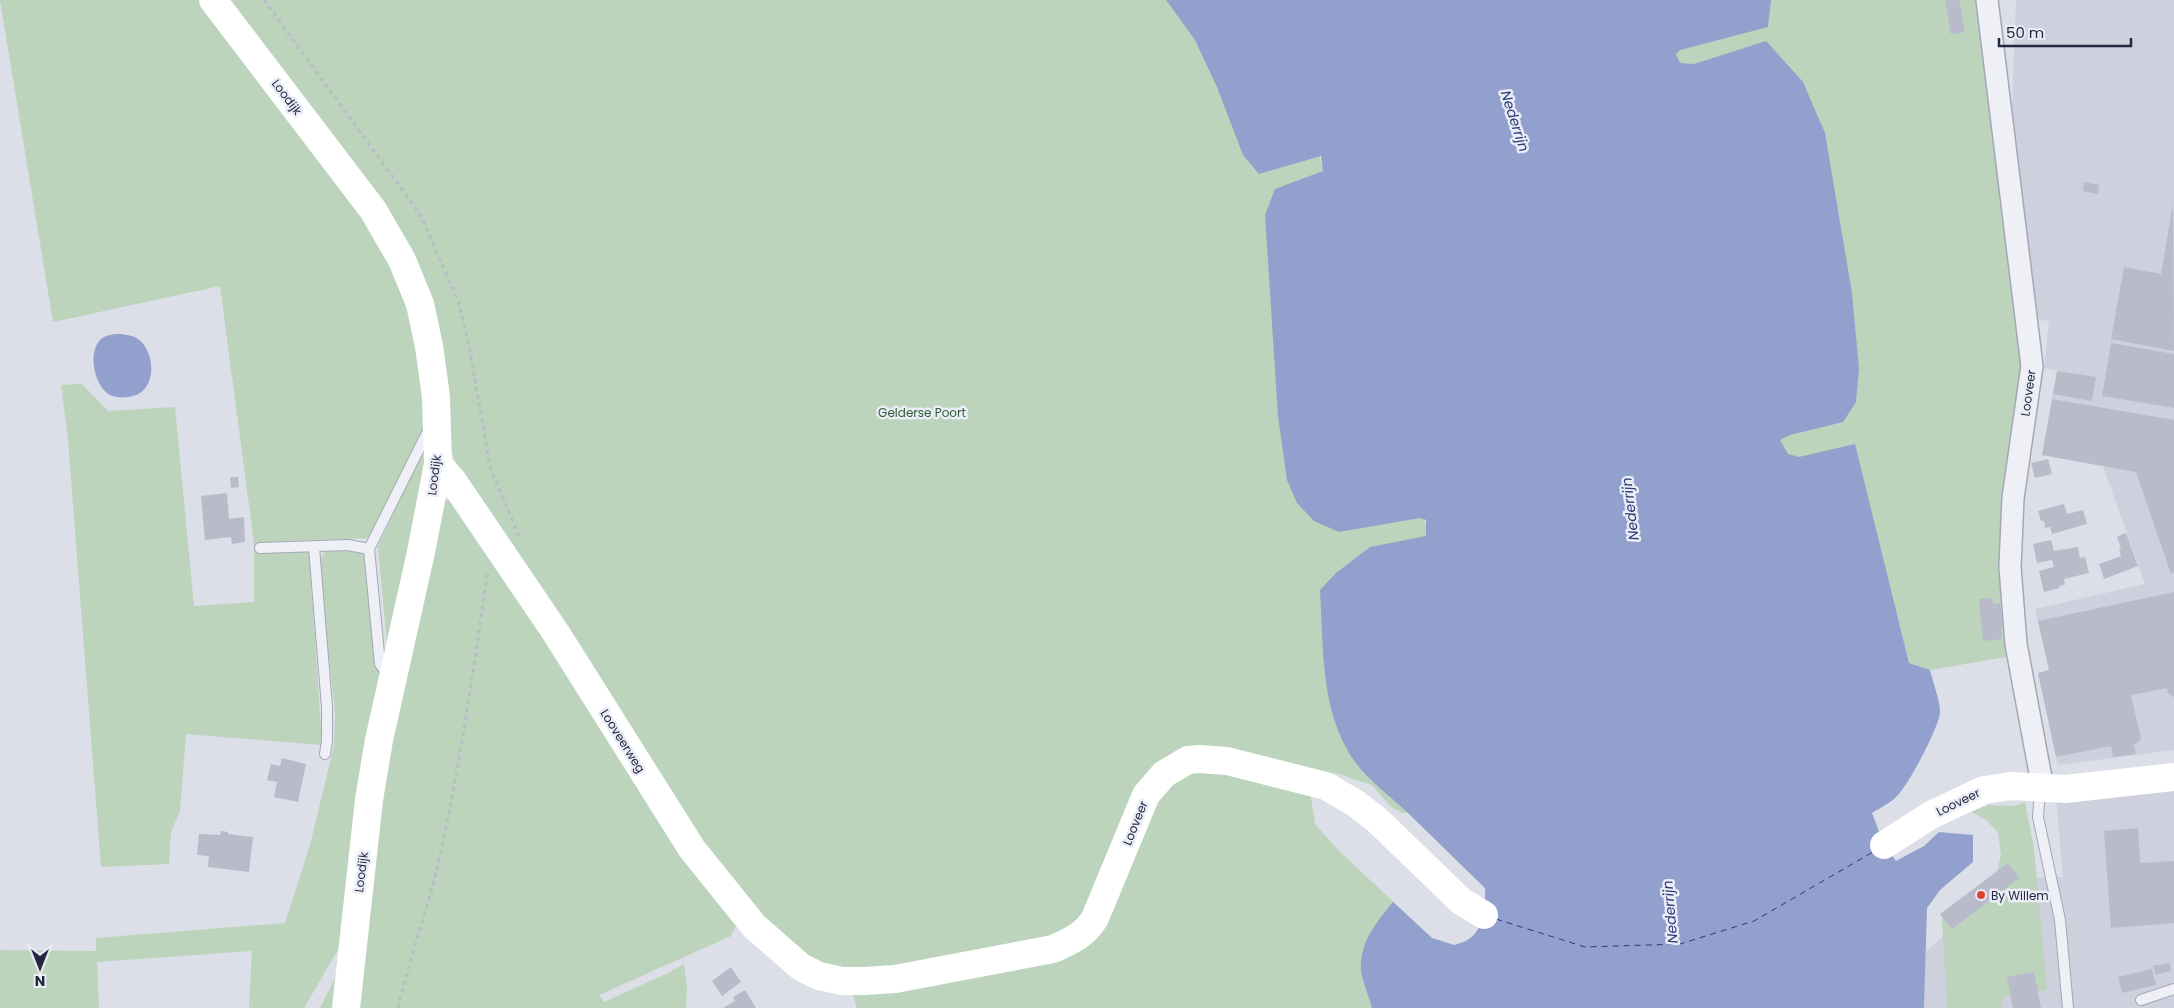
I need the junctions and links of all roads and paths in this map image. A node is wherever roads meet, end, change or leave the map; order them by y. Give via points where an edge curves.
1 (213, 0) edge
2 (1986, 0) edge
3 (436, 414) junction
4 (438, 464) junction
5 (314, 546) junction
6 (260, 548) dead end
7 (370, 549) junction
8 (505, 558) junction
9 (392, 680) junction
10 (325, 754) dead end
11 (2174, 777) edge
12 (2040, 786) junction
13 (1884, 845) dead end
14 (1484, 915) dead end
15 (842, 981) joint
16 (2174, 989) edge
17 (2141, 1000) dead end
18 (346, 1008) edge
19 (398, 1008) edge
20 (2068, 1008) edge

1 - 3 street, Loodijk via 372,210 402,260 420,304 429,346
2 - 12 street, Looveer via 2032,366 2013,498 2010,567 2016,644
3 - 4 street, Loodijk
3 - 7 lane
4 - 8 street, Looveerweg
4 - 9 street, Loodijk
5 - 6 lane
5 - 7 lane via 348,545
5 - 10 lane via 327,708
7 - 9 lane via 380,664
8 - 15 street, Looveerweg via 692,849 754,926 801,966 819,976
8 - 19 path via 487,574 455,784 441,853
9 - 18 street, Loodijk via 369,800
11 - 12 street, Looveer via 2065,789
12 - 13 street, Looveer via 1984,790 1931,815
12 - 20 lane via 2038,817 2060,920
14 - 15 street, Looveer via 1460,901 1377,820 1326,786 1227,761 1188,760 1164,774 1146,795 1095,918 1089,929 1077,938 1053,949 895,979
16 - 17 lane

